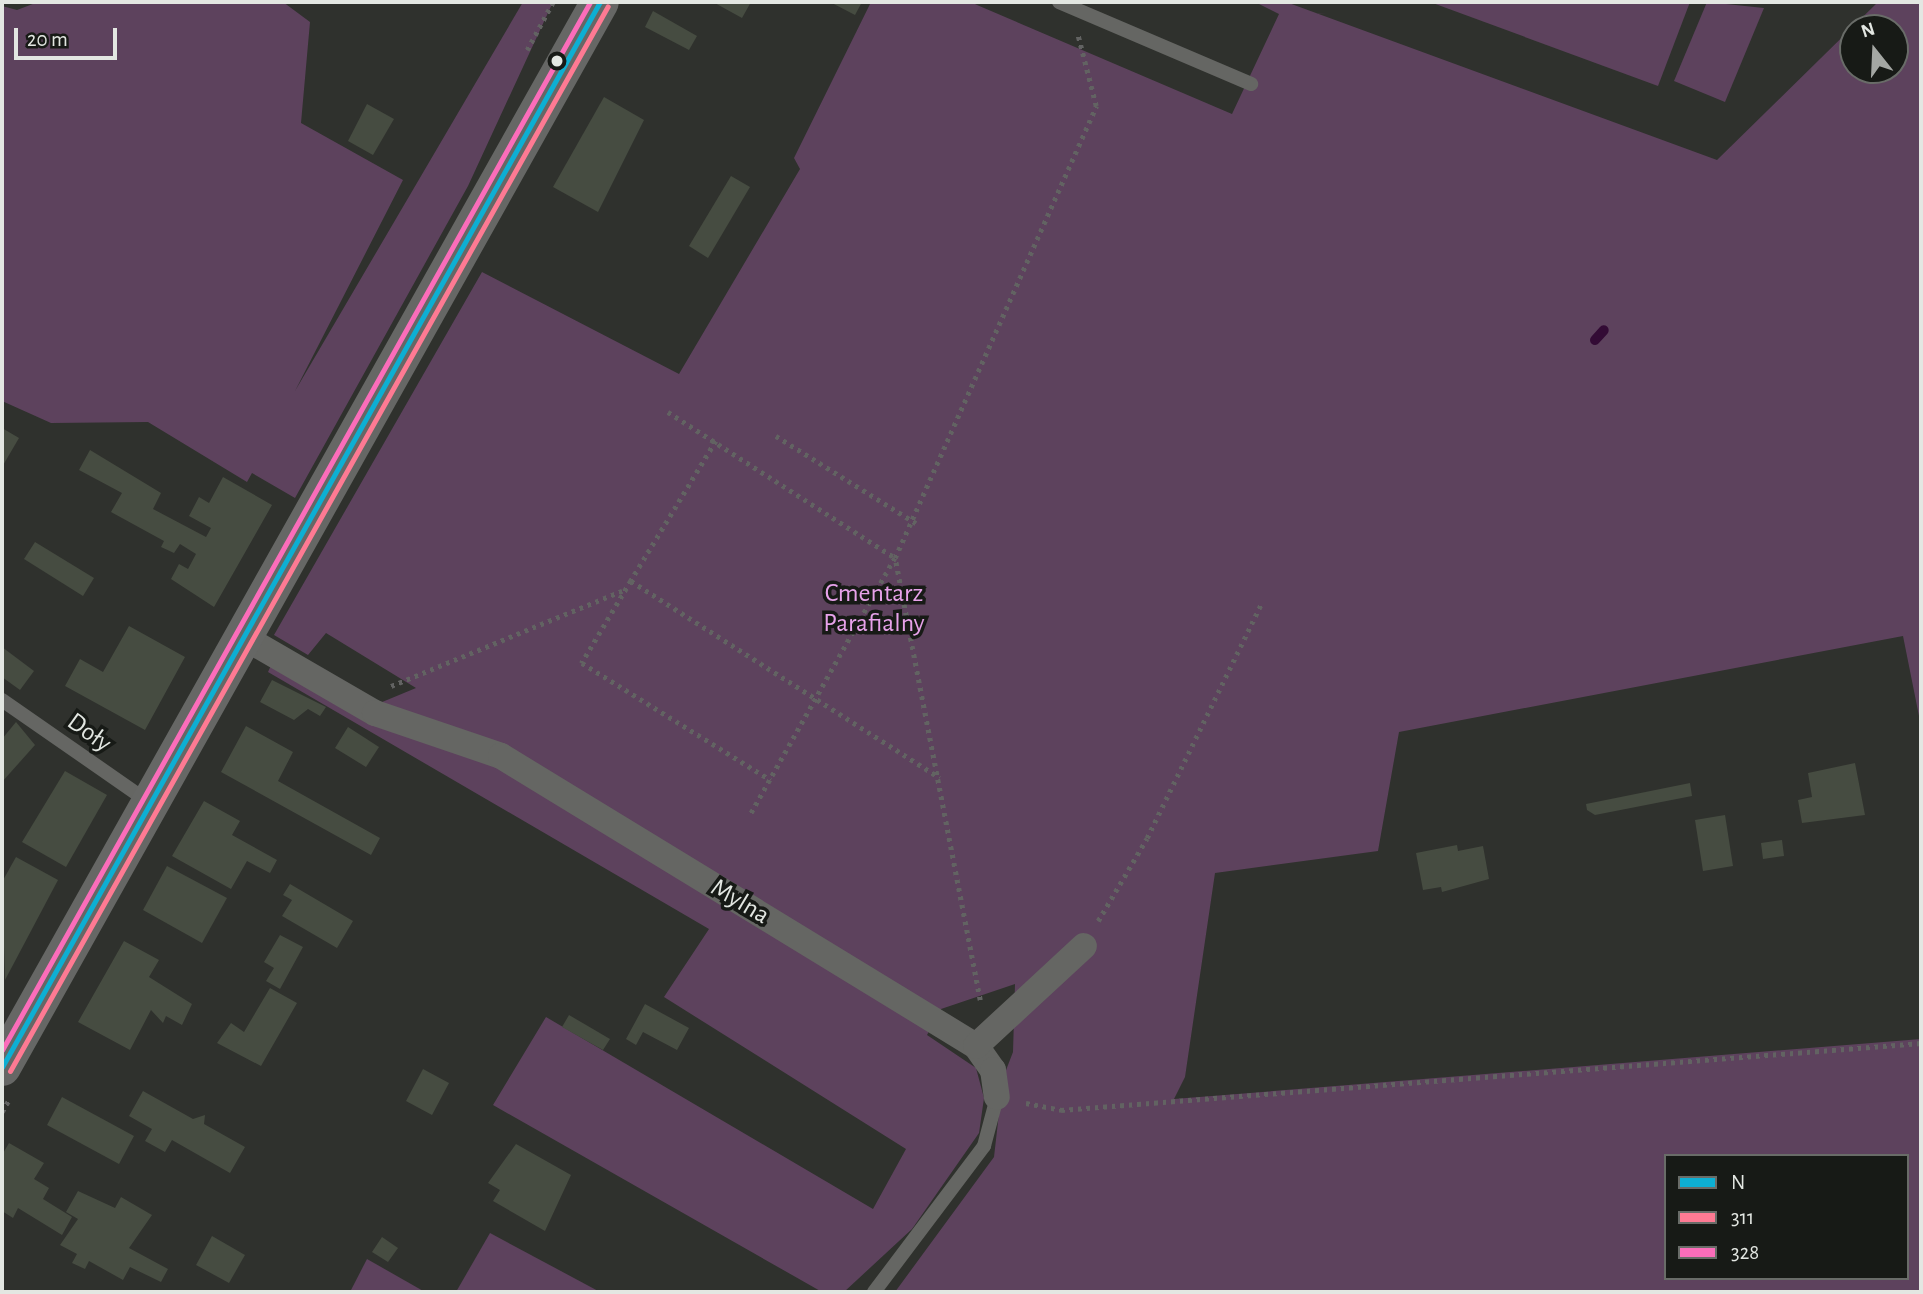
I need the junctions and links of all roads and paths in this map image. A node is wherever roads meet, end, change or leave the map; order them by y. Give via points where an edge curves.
1 (600, 2) edge
2 (1065, 4) edge
3 (1251, 84) dead end
4 (668, 412) dead end
5 (776, 436) dead end
6 (716, 441) junction
7 (916, 523) junction
8 (895, 558) junction
9 (631, 581) junction
10 (624, 590) junction
11 (1262, 602) dead end
12 (242, 636) junction
13 (816, 698) junction
14 (2, 700) edge
15 (354, 701) junction
16 (940, 778) junction
17 (771, 780) junction
18 (149, 802) junction
19 (750, 815) dead end
20 (1084, 946) joint
21 (1921, 1043) edge
22 (976, 1046) junction
23 (2, 1067) edge
24 (997, 1097) junction
25 (874, 1292) edge

1 - 12 street
2 - 3 lane
2 - 7 path via 1096,106
4 - 6 path
5 - 7 path
6 - 8 path
6 - 9 path
7 - 8 path
8 - 13 path
8 - 16 path
9 - 10 path
9 - 13 path
10 - 15 path
10 - 17 path via 582,663
11 - 20 path via 1147,838
12 - 15 street, Mylna
12 - 18 street
13 - 16 path
13 - 17 path
14 - 18 lane, Doły
15 - 22 street, Mylna via 501,756
16 - 22 path via 980,995
17 - 19 path
18 - 23 street
20 - 22 street
21 - 24 path via 1061,1110
22 - 24 street, Mylna via 993,1070
24 - 25 lane, Mylna via 985,1146

